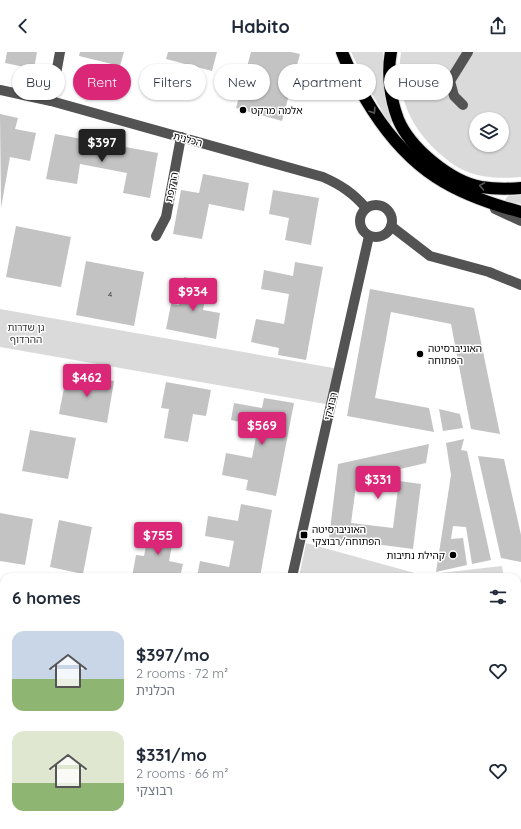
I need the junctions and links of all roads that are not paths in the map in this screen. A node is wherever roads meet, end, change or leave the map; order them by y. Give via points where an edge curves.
1 (60, 52) edge
2 (342, 52) edge
3 (391, 52) edge
4 (468, 52) edge
5 (0, 90) edge
6 (51, 101) junction
7 (464, 105) dead end
8 (181, 137) junction
9 (521, 188) edge
10 (466, 195) junction
11 (366, 208) junction
12 (521, 212) edge
13 (521, 221) edge
14 (391, 226) junction
15 (156, 236) dead end
16 (369, 236) junction
17 (521, 285) edge
18 (293, 573) edge

1 - 6 street
2 -> 10 highway via 359,90 385,130 404,152 441,182
9 -> 3 highway via 481,187 456,179 422,152 399,119 390,79
4 - 7 street via 450,81 454,96
5 - 6 street, הכלנית
6 - 8 street, הכלנית
8 - 11 street, הכלנית via 323,177 343,186
8 - 15 street, הרקפת via 166,217
10 - 12 highway
10 - 13 street
11 - 14 street via 385,208 391,216
11 - 16 street via 360,219 360,226
14 - 16 street via 380,237
14 - 17 street via 430,256 489,272
16 - 18 street, רבוצקי

